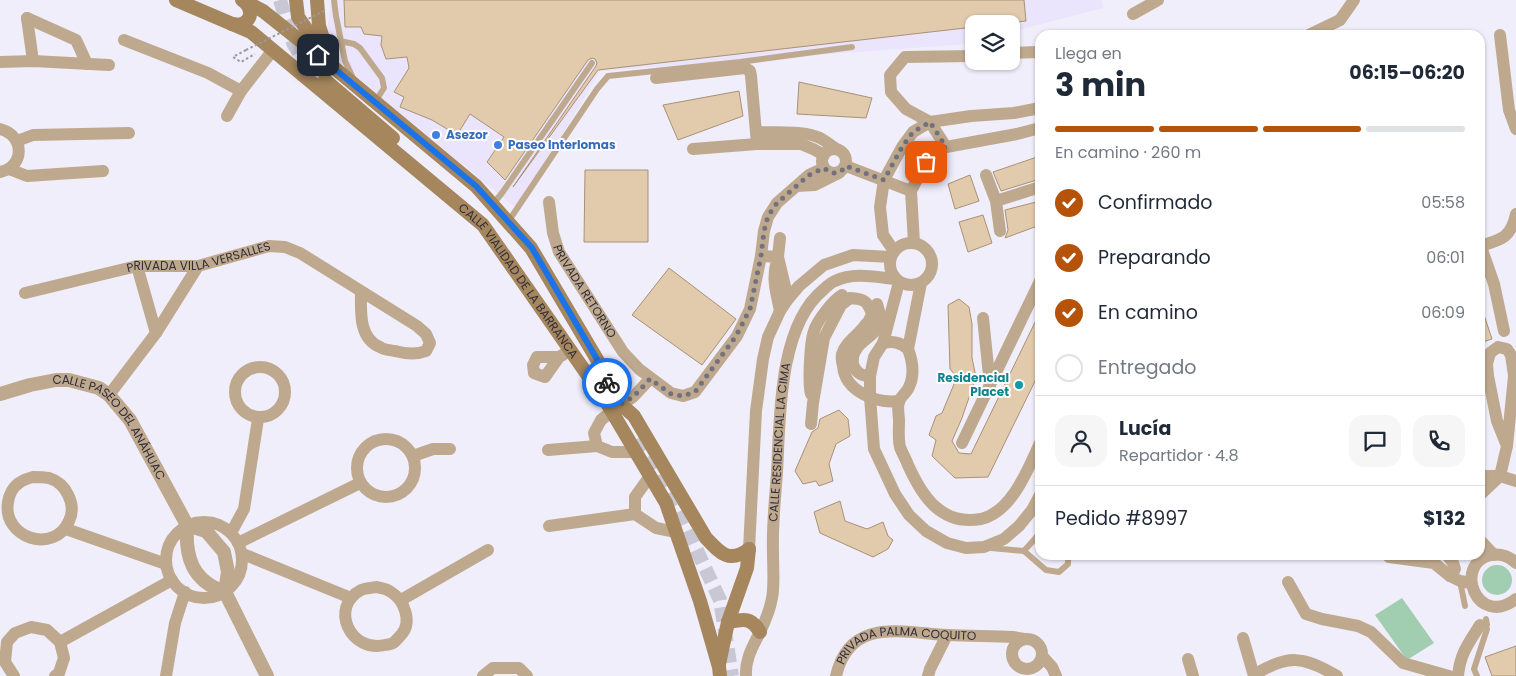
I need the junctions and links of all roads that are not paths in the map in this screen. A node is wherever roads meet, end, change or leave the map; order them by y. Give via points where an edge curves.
1 (176, 0) edge
2 (243, 0) edge
3 (296, 0) edge
4 (334, 0) edge
5 (1158, 0) edge
6 (1354, 0) edge
7 (322, 5) edge
8 (1133, 14) dead end
9 (232, 24) junction
10 (1319, 30) edge
11 (1500, 35) dead end
12 (124, 40) dead end
13 (340, 40) junction
14 (852, 47) dead end
15 (272, 50) junction
16 (1035, 52) edge
17 (1020, 53) edge
18 (965, 56) edge
19 (0, 62) edge
20 (33, 62) junction
21 (592, 63) dead end
22 (87, 64) junction
23 (109, 65) dead end
24 (332, 66) junction
25 (656, 78) dead end
26 (326, 80) tunnel mouth
27 (358, 88) junction
28 (241, 91) junction
29 (375, 102) junction
30 (1035, 109) edge
31 (1512, 109) edge
32 (227, 116) dead end
33 (930, 122) junction
34 (0, 128) edge
35 (1035, 129) edge
36 (1516, 129) edge
37 (129, 133) dead end
38 (757, 138) junction
39 (802, 139) junction
40 (16, 141) junction
41 (946, 147) junction
42 (693, 149) dead end
43 (836, 149) junction
44 (824, 162) junction
45 (844, 169) junction
46 (4, 171) edge
47 (103, 171) dead end
48 (986, 175) dead end
49 (884, 180) junction
50 (797, 186) junction
51 (1035, 189) edge
52 (911, 191) junction
53 (996, 201) junction
54 (549, 202) dead end
55 (493, 204) junction
56 (1516, 214) edge
57 (472, 215) junction
58 (508, 222) junction
59 (1000, 232) dead end
60 (780, 238) dead end
61 (914, 243) junction
62 (1485, 244) edge
63 (892, 254) junction
64 (761, 256) junction
65 (778, 257) junction
66 (1485, 260) edge
67 (137, 266) junction
68 (198, 266) junction
69 (897, 280) junction
70 (921, 283) junction
71 (361, 291) junction
72 (25, 293) dead end
73 (788, 298) junction
74 (1035, 300) edge
75 (780, 311) junction
76 (983, 318) dead end
77 (1504, 331) dead end
78 (156, 333) junction
79 (883, 343) junction
80 (908, 349) junction
81 (565, 353) junction
82 (870, 376) junction
83 (650, 379) junction
84 (990, 385) junction
85 (0, 394) edge
86 (109, 395) junction
87 (870, 397) junction
88 (899, 401) junction
89 (813, 403) junction
90 (615, 404) junction
91 (258, 418) junction
92 (811, 424) dead end
93 (962, 443) dead end
94 (597, 446) junction
95 (636, 446) junction
96 (1507, 446) junction
97 (450, 449) dead end
98 (548, 450) dead end
99 (1035, 453) edge
100 (413, 456) junction
101 (650, 476) junction
102 (1485, 476) edge
103 (1500, 476) junction
104 (360, 482) junction
105 (1516, 482) edge
106 (916, 484) junction
107 (1485, 490) edge
108 (895, 494) junction
109 (1035, 504) edge
110 (635, 514) junction
111 (187, 525) junction
112 (549, 526) dead end
113 (66, 528) junction
114 (676, 532) junction
115 (1035, 539) edge
116 (237, 543) junction
117 (1485, 545) edge
118 (984, 547) junction
119 (748, 549) junction
120 (488, 550) dead end
121 (1024, 551) junction
122 (1494, 554) junction
123 (1485, 556) edge
124 (1068, 560) edge
125 (1412, 560) edge
126 (1451, 560) edge
127 (1477, 560) edge
128 (1516, 563) edge
129 (166, 564) junction
130 (172, 580) junction
131 (1460, 580) junction
132 (1288, 582) dead end
133 (185, 592) junction
134 (225, 592) junction
135 (351, 598) junction
136 (1516, 599) edge
137 (401, 600) junction
138 (1488, 605) junction
139 (1466, 606) dead end
140 (728, 622) junction
141 (1484, 623) junction
142 (760, 632) junction
143 (947, 635) junction
144 (989, 636) junction
145 (1244, 638) dead end
146 (1024, 639) junction
147 (3, 640) edge
148 (60, 642) junction
149 (1012, 656) junction
150 (1043, 657) junction
151 (1188, 659) dead end
152 (719, 672) edge
153 (1034, 673) edge
154 (1254, 675) edge
155 (14, 676) edge
156 (55, 676) edge
157 (166, 676) edge
158 (267, 676) edge
159 (483, 676) edge
160 (527, 676) edge
161 (746, 676) edge
162 (836, 676) edge
163 (928, 676) edge
164 (1056, 676) edge
165 (1193, 676) edge
166 (1337, 676) edge
167 (1449, 676) edge
168 (1458, 676) edge
169 (1477, 676) edge

1 - 9 main road, CALLE VIALIDAD DE LA BARRANCA
2 - 9 main road via 249,6 250,14 246,22
2 - 24 main road, CALLE VIALIDAD DE LA BARRANCA via 263,11
3 - 24 main road via 298,17
4 - 13 lane
5 - 8 street
6 - 10 street via 1340,20
7 - 24 main road via 319,26
9 - 15 main road, CALLE VIALIDAD DE LA BARRANCA via 251,32
11 - 31 street
12 - 28 street via 208,73
13 - 27 lane via 345,61
13 - 29 lane via 360,48 382,78 384,88
14 - 58 lane via 608,76
15 - 28 street
15 - 57 main road, CALLE VIALIDAD DE LA BARRANCA
16 - 17 street
18 - 33 street via 905,57 890,75 891,92 906,109
19 - 20 street
20 - 22 street
20 - 22 street via 27,18 76,40
21 - 55 lane
22 - 23 street
24 - 27 main road, CALLE VIALIDAD DE LA BARRANCA
25 - 38 street via 745,68 751,76
26 - 57 main road via 440,178
27 - 29 main road, CALLE VIALIDAD DE LA BARRANCA
28 - 32 street
29 - 55 main road, CALLE VIALIDAD DE LA BARRANCA via 476,186
30 - 33 street
31 - 36 street
33 - 41 street
33 - 49 street via 913,132
34 - 40 street
35 - 41 street
37 - 40 street via 33,135
38 - 39 street
38 - 42 street
39 - 43 street via 819,138
39 - 44 street
40 - 46 street via 18,156 14,164
41 - 52 street via 935,152 926,162
43 - 44 street, PRIVADA RETORNO via 829,150
43 - 45 street via 843,152 846,159
44 - 45 street via 829,172 836,174
44 - 50 street, PRIVADA RETORNO
45 - 49 street
45 - 50 street via 815,185
46 - 47 street via 27,176
48 - 53 street
49 - 52 street
49 - 63 street via 880,207 883,236
50 - 64 street, PRIVADA RETORNO via 777,203 768,216
51 - 53 street
52 - 61 street
53 - 59 street
54 - 83 street, PRIVADA RETORNO via 559,252 623,352
55 - 58 main road, CALLE VIALIDAD DE LA BARRANCA
56 - 62 street via 1514,226 1504,238
57 - 81 main road, CALLE VIALIDAD DE LA BARRANCA via 483,225
58 - 90 main road, CALLE VIALIDAD DE LA BARRANCA via 532,248 598,361
60 - 65 street
61 - 63 street via 903,244
61 - 70 street via 927,250 932,263 928,277
63 - 69 street via 890,268
63 - 73 street, CALLE RESIDENCIAL LA CIMA via 853,255 824,265
64 - 65 street
64 - 83 street, PRIVADA RETORNO via 750,309 736,336 695,392 683,396 671,394
65 - 73 street
65 - 75 street via 774,270
66 - 77 street
67 - 68 street, PRIVADA VILLA VERSALLES
67 - 72 street, PRIVADA VILLA VERSALLES
67 - 78 street
68 - 71 street, PRIVADA VILLA VERSALLES via 269,246 285,247
68 - 78 street
69 - 70 street via 910,286
69 - 79 street
69 - 142 street, CALLE RESIDENCIAL LA CIMA via 858,275 834,281 805,310 795,330 788,353 780,410 773,593 770,611
70 - 80 street
71 - 71 street, PRIVADA VILLA VERSALLES via 426,334 430,343 426,351 402,353 379,348 369,340 362,325
73 - 75 street, CALLE RESIDENCIAL LA CIMA
74 - 84 street
75 - 119 street, CALLE RESIDENCIAL LA CIMA via 768,337 756,411
76 - 84 street
78 - 86 street
79 - 80 street via 896,342
79 - 82 street via 874,357
80 - 88 street via 911,381
81 - 81 street via 537,357 534,373 545,377
81 - 90 main road, CALLE VIALIDAD DE LA BARRANCA
82 - 87 street
82 - 89 street via 858,373 853,359 856,349 875,331 881,318 876,300 861,293 848,292 837,297 814,332 809,386
83 - 90 street via 633,397
84 - 93 street
85 - 86 street, CALLE PASEO DEL ANÁHUAC via 30,385 69,380 99,388
86 - 111 street, CALLE PASEO DEL ANÁHUAC via 130,420
87 - 88 street via 884,402
87 - 89 street via 855,389 843,372 842,356 847,344 867,324 872,314 868,304 861,299 850,298 841,305 824,338
87 - 108 street via 874,449
88 - 106 street via 900,446
89 - 92 street
90 - 94 street via 594,433
90 - 95 main road, CALLE VIALIDAD DE LA BARRANCA
90 - 119 main road via 634,416 706,538 721,553 733,557
91 - 91 street via 271,416 281,407 285,394 283,381 274,371 262,366 248,369 238,378 234,391 236,404 245,414
91 - 116 street
94 - 95 street via 612,452
94 - 98 street
95 - 101 main road, CALLE VIALIDAD DE LA BARRANCA
96 - 96 street via 1514,376 1511,355 1498,347 1490,353 1488,376 1497,421
96 - 103 street
97 - 100 street via 434,449
99 - 106 street via 1011,498 998,511 982,518 964,520 949,516 936,509
100 - 104 street via 414,478 399,494 378,496
100 - 104 street via 396,440 384,438 373,441 358,459
101 - 110 street via 635,497
101 - 114 main road, CALLE VIALIDAD DE LA BARRANCA via 666,503
102 - 103 street
103 - 105 street
103 - 107 street
104 - 116 street
106 - 108 street
108 - 118 street via 909,515 926,531 947,543 966,548
109 - 118 street via 1019,526 1004,539
110 - 112 street
110 - 114 street via 656,528
111 - 116 street via 205,522 219,525
111 - 129 street via 171,539 166,551
111 - 134 street, CALLE PASEO DEL ANÁHUAC via 190,560 199,578
111 - 134 street via 206,531 224,552 228,572
113 - 113 street via 72,515 71,500 62,486 49,478 33,477 19,483 9,494 7,509 12,524 23,535 38,540 54,538
113 - 129 street
114 - 152 main road, CALLE VIALIDAD DE LA BARRANCA via 700,601
115 - 121 lane
116 - 134 street via 243,564 241,574
116 - 135 street
117 - 122 street
118 - 121 lane
119 - 140 main road via 747,568
120 - 137 street
121 - 124 lane via 1046,570 1059,572
122 - 123 street
122 - 128 street via 1508,556
125 - 131 street via 1434,563
126 - 131 street
127 - 131 street via 1472,574
129 - 130 street
130 - 133 street
130 - 148 street
131 - 138 street
131 - 139 lane
132 - 167 street via 1306,614 1358,626 1371,632 1403,663
133 - 134 street via 207,598
133 - 157 street via 175,623
134 - 158 street
135 - 137 street via 362,590 376,587 390,591
135 - 137 street via 345,613 348,630 360,642 376,647 392,644 404,632 407,616
136 - 138 street via 1501,607
138 - 141 street
140 - 142 main road via 747,620
140 - 152 main road
141 - 168 street via 1464,650
141 - 169 lane via 1474,669
142 - 161 street, CALLE RESIDENCIAL LA CIMA via 748,656
143 - 144 street, PRIVADA PALMA COQUITO
143 - 162 street, PRIVADA PALMA COQUITO via 876,632 862,638 848,650
143 - 163 street
144 - 146 street, PRIVADA PALMA COQUITO
144 - 149 street, PRIVADA PALMA COQUITO via 1004,645
145 - 154 street
146 - 149 street via 1017,642
146 - 150 street via 1038,643
147 - 148 street via 31,627 47,630
147 - 155 street via 5,662
148 - 156 street via 64,658
149 - 153 street via 1015,664
150 - 153 street
150 - 164 street
151 - 165 street
154 - 166 street via 1281,661 1299,660
159 - 160 street via 493,668 519,668

